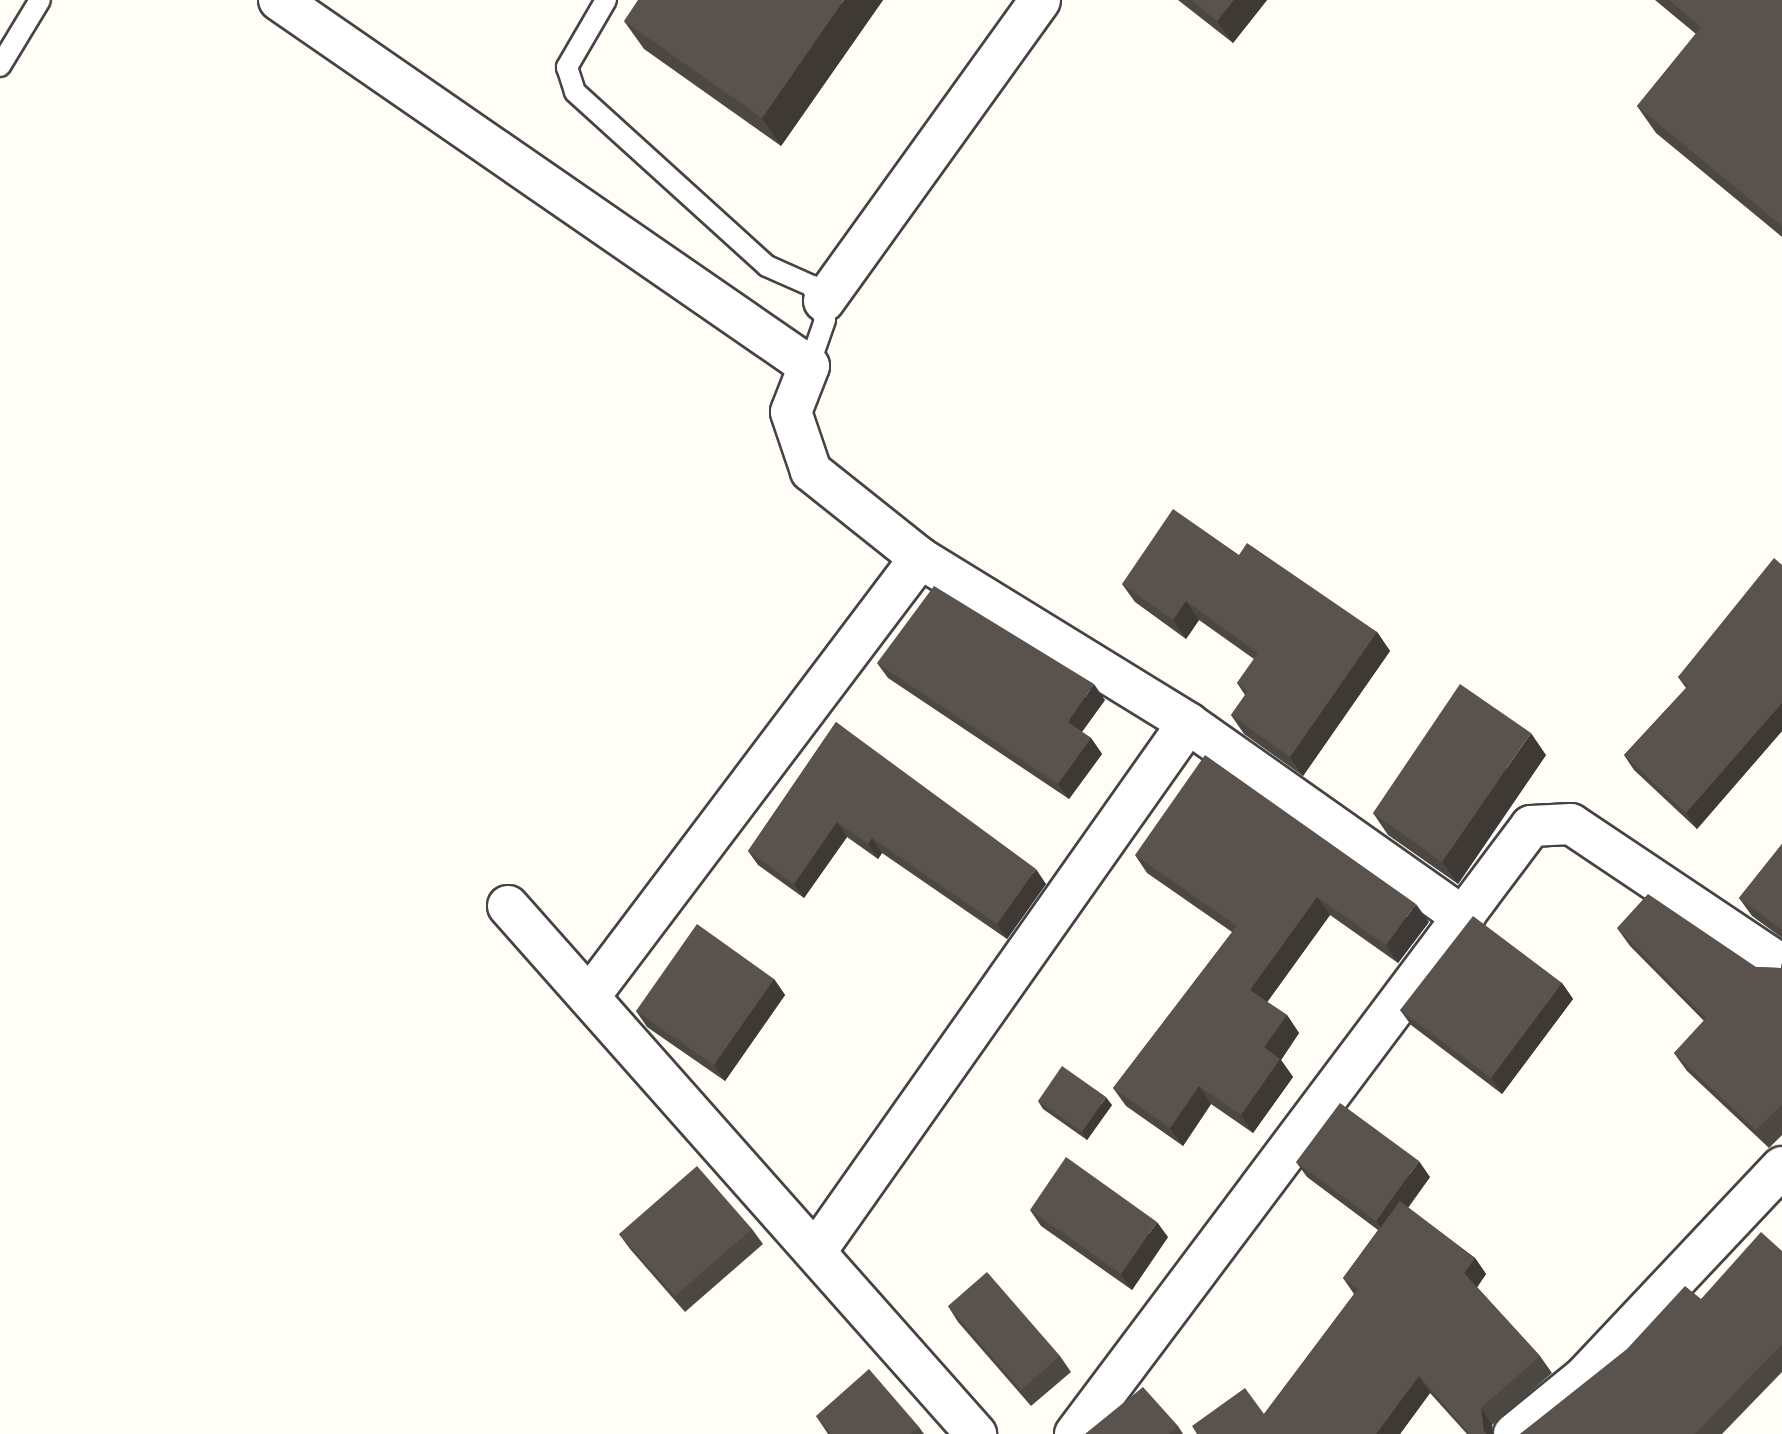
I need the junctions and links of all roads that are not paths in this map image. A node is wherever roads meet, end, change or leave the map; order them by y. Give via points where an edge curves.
1 (40, 0) edge
2 (279, 0) edge
3 (606, 0) edge
4 (1040, 0) edge
5 (0, 66) edge
6 (824, 300) junction
7 (808, 366) junction
8 (920, 558) junction
9 (1188, 723) junction
10 (508, 906) dead end
11 (1464, 918) junction
12 (1782, 965) edge
13 (589, 997) junction
14 (1782, 1168) edge
15 (816, 1251) junction
16 (976, 1434) edge
17 (1075, 1434) edge
18 (1514, 1434) edge

1 - 5 lane
2 - 7 street
3 - 6 lane via 566,66 575,92 767,266
4 - 6 street
6 - 7 lane
7 - 8 street via 791,412 811,472
8 - 9 street
8 - 13 street
9 - 11 street
9 - 15 street
10 - 13 street
11 - 12 street via 1531,826 1556,820
11 - 17 street
13 - 15 street
14 - 18 street via 1585,1376
15 - 16 street

